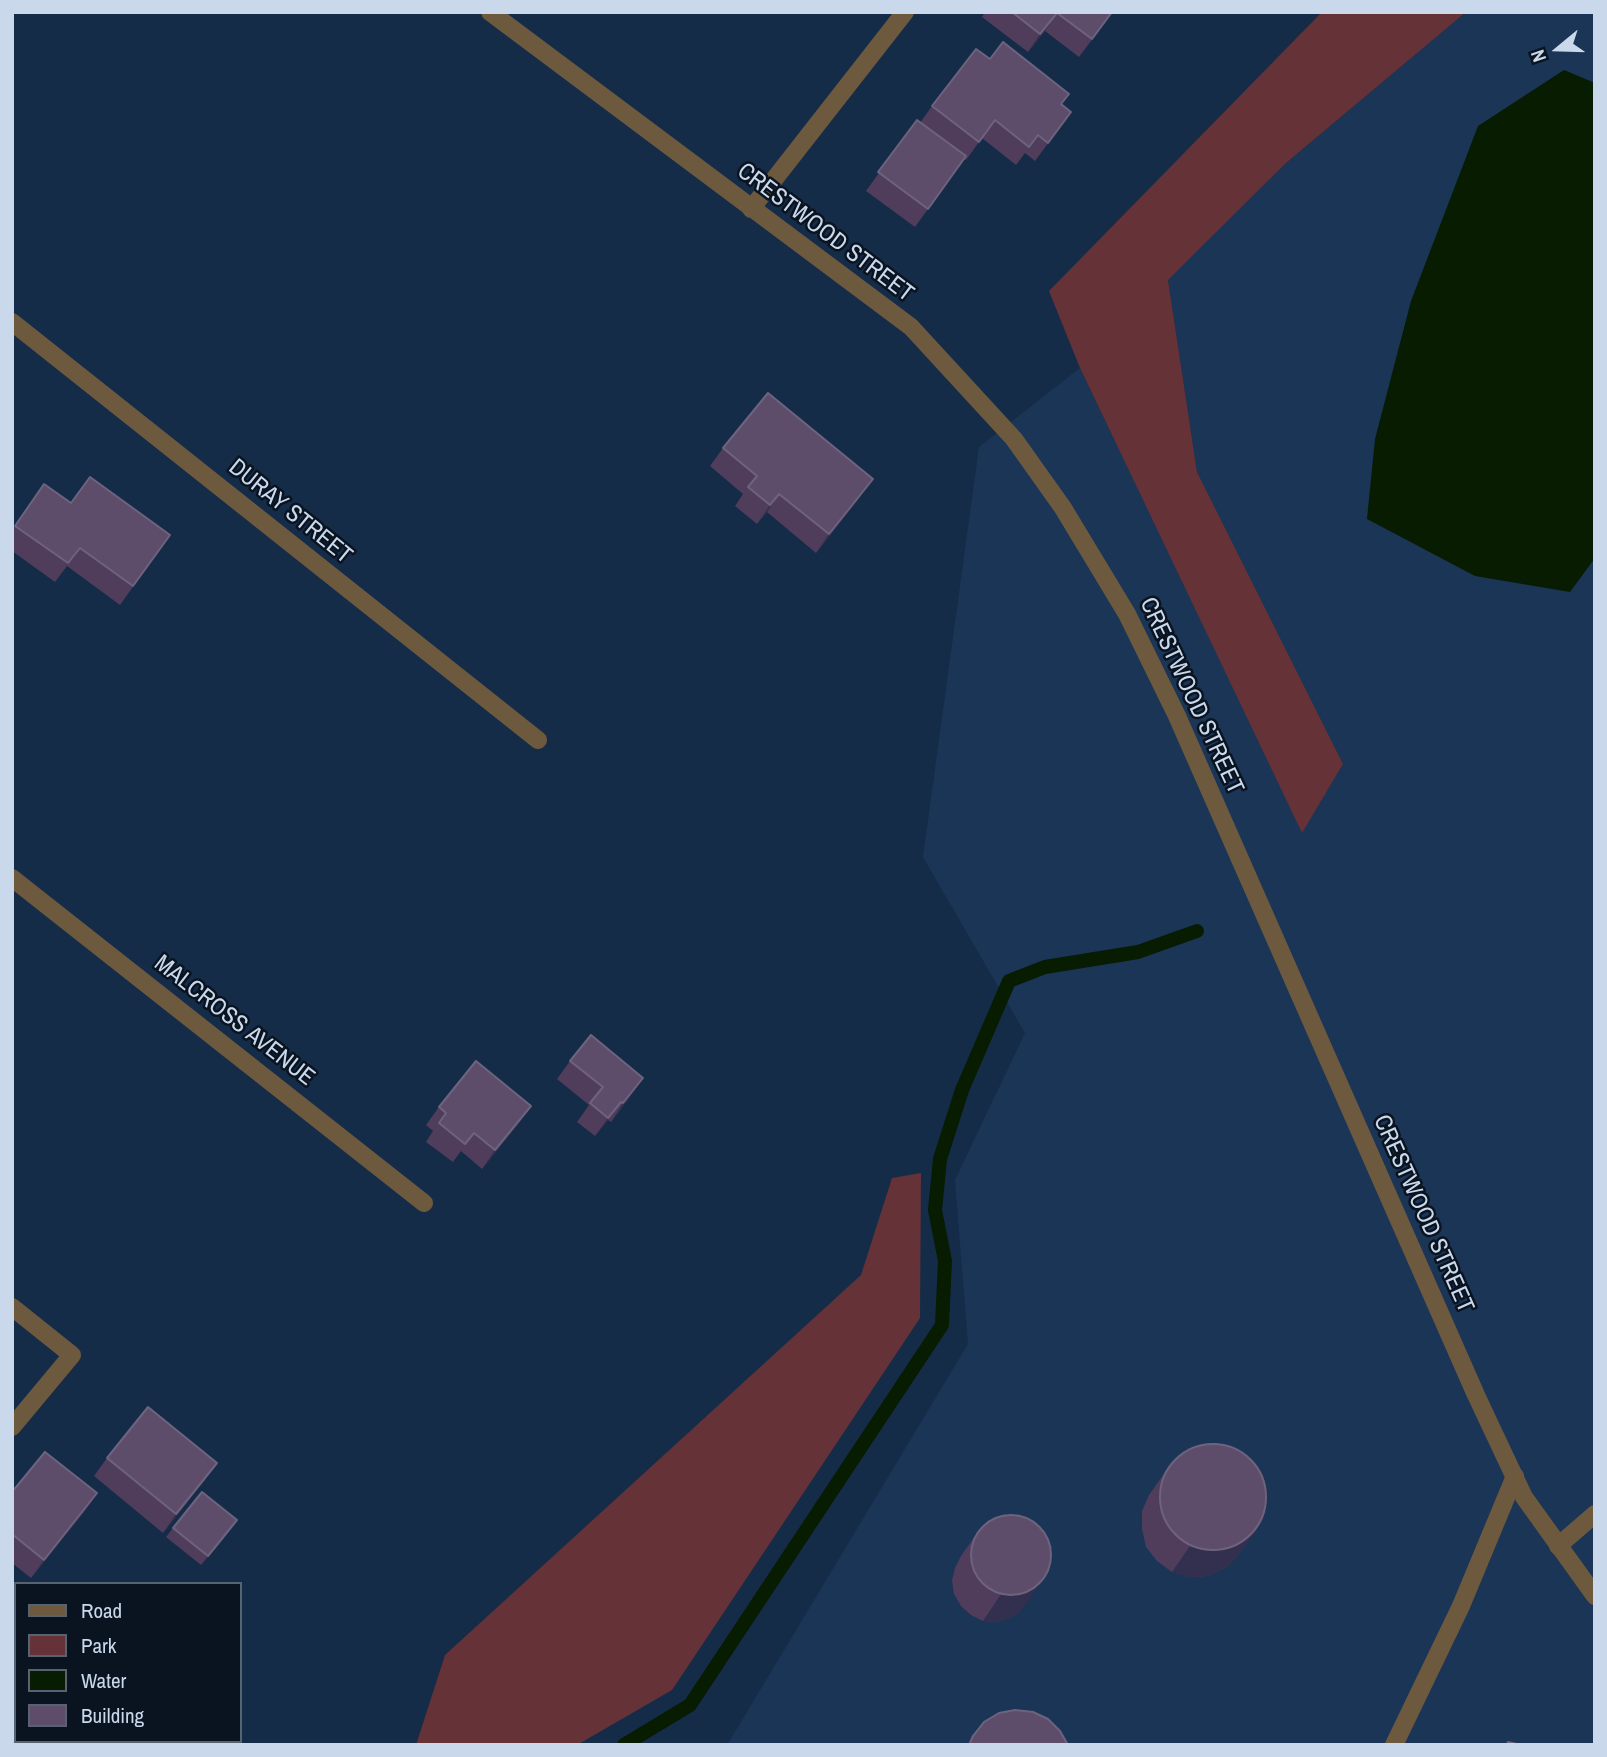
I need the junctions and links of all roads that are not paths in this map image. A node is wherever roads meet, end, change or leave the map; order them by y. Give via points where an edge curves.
1 (490, 12) edge
2 (905, 12) edge
3 (751, 209) junction
4 (12, 322) edge
5 (538, 740) dead end
6 (12, 878) edge
7 (424, 1203) dead end
8 (12, 1307) edge
9 (12, 1427) edge
10 (1515, 1476) junction
11 (1595, 1514) edge
12 (1558, 1546) junction
13 (1595, 1596) edge
14 (1394, 1745) edge

1 - 3 street, CRESTWOOD STREET
2 - 3 street
3 - 10 street, CRESTWOOD STREET via 911,327 1014,439 1106,579 1177,716
4 - 5 street, DURAY STREET
6 - 7 street, MALCROSS AVENUE
8 - 9 street via 72,1355
10 - 12 street, CRESTWOOD STREET
10 - 14 street via 1461,1606
11 - 12 street
12 - 13 street, CRESTWOOD STREET

